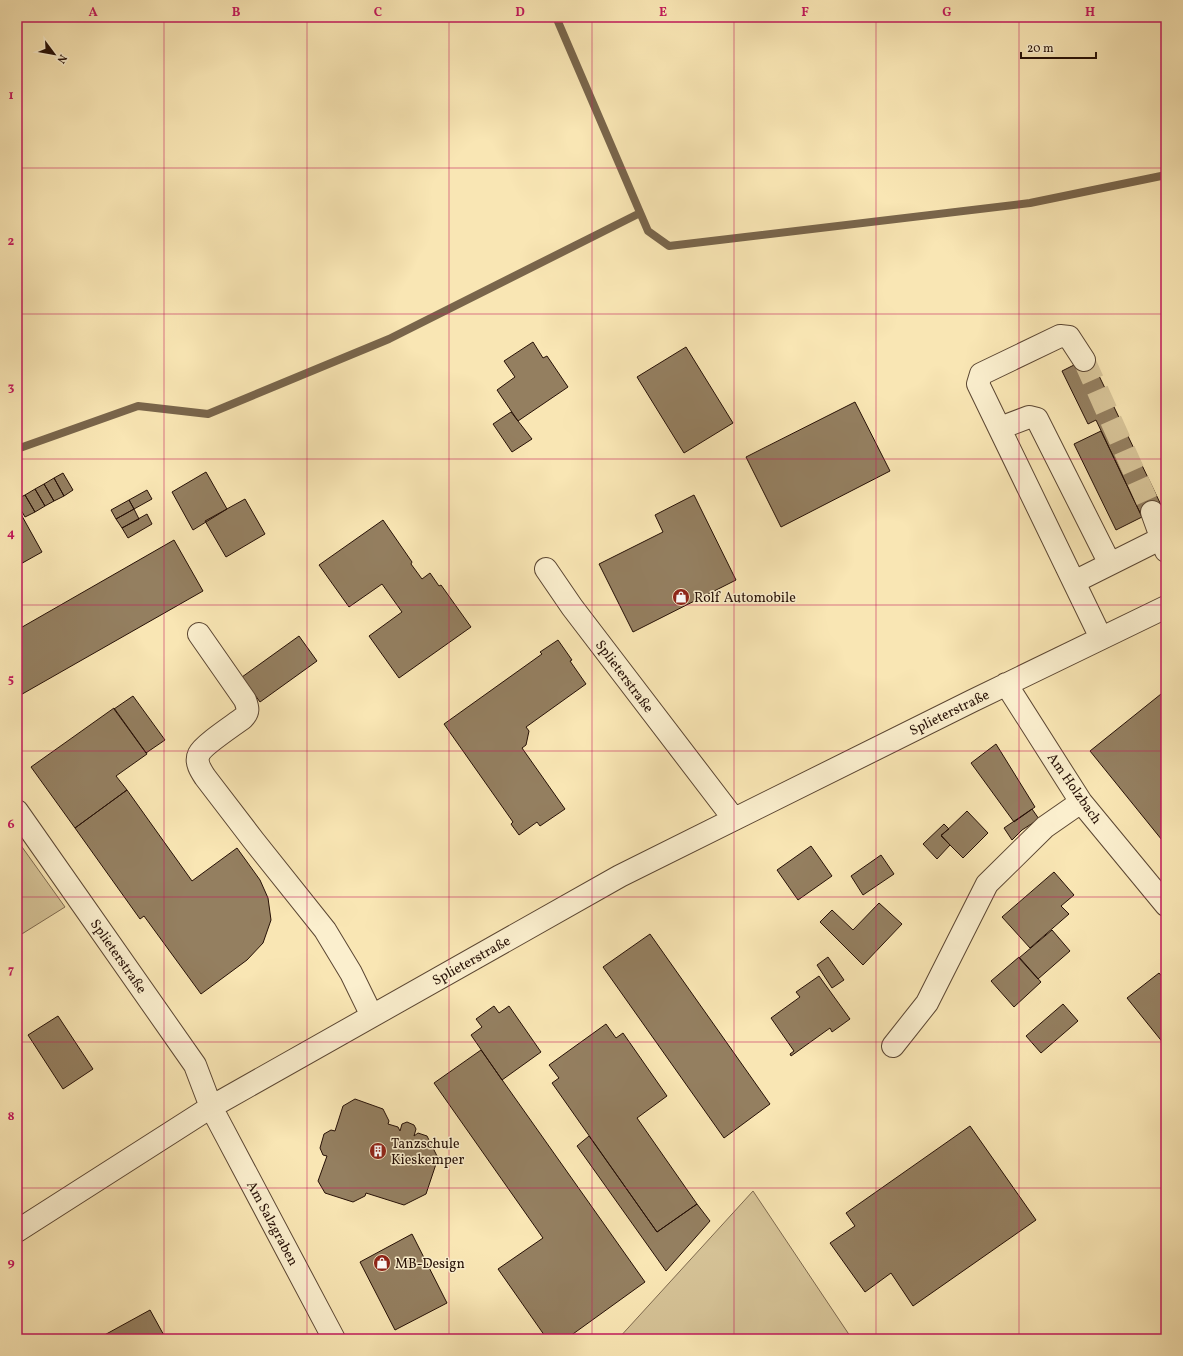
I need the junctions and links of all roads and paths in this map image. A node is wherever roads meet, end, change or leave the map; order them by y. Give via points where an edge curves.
1 (1084, 360) tunnel mouth
2 (1000, 428) junction
3 (1152, 512) tunnel mouth
4 (1164, 544) edge
5 (1110, 564) junction
6 (546, 569) dead end
7 (1074, 582) junction
8 (1166, 607) edge
9 (199, 634) dead end
10 (1101, 638) junction
11 (1006, 684) junction
12 (1080, 802) junction
13 (17, 811) edge
14 (734, 820) junction
15 (1166, 905) edge
16 (372, 1016) junction
17 (893, 1046) dead end
18 (211, 1107) junction
19 (17, 1231) edge
20 (334, 1339) edge

1 - 2 street via 1070,338 1060,336 981,374 978,384
2 - 5 street via 1029,416 1037,419
2 - 7 street
3 - 4 street
4 - 5 street
5 - 7 street
6 - 14 street, Splieterstraße
7 - 10 street
8 - 10 street, Splieterstraße
9 - 16 street via 248,708 243,718 199,753 199,767 325,930
10 - 11 street, Splieterstraße
11 - 12 street, Am Holzbach
11 - 14 street, Splieterstraße
12 - 15 street, Am Holzbach
12 - 17 street via 1045,826 987,884 927,1003
13 - 18 street, Splieterstraße via 195,1065
14 - 16 street, Splieterstraße via 620,876
16 - 18 street, Splieterstraße
18 - 19 street, Splieterstraße
18 - 20 street, Am Salzgraben

